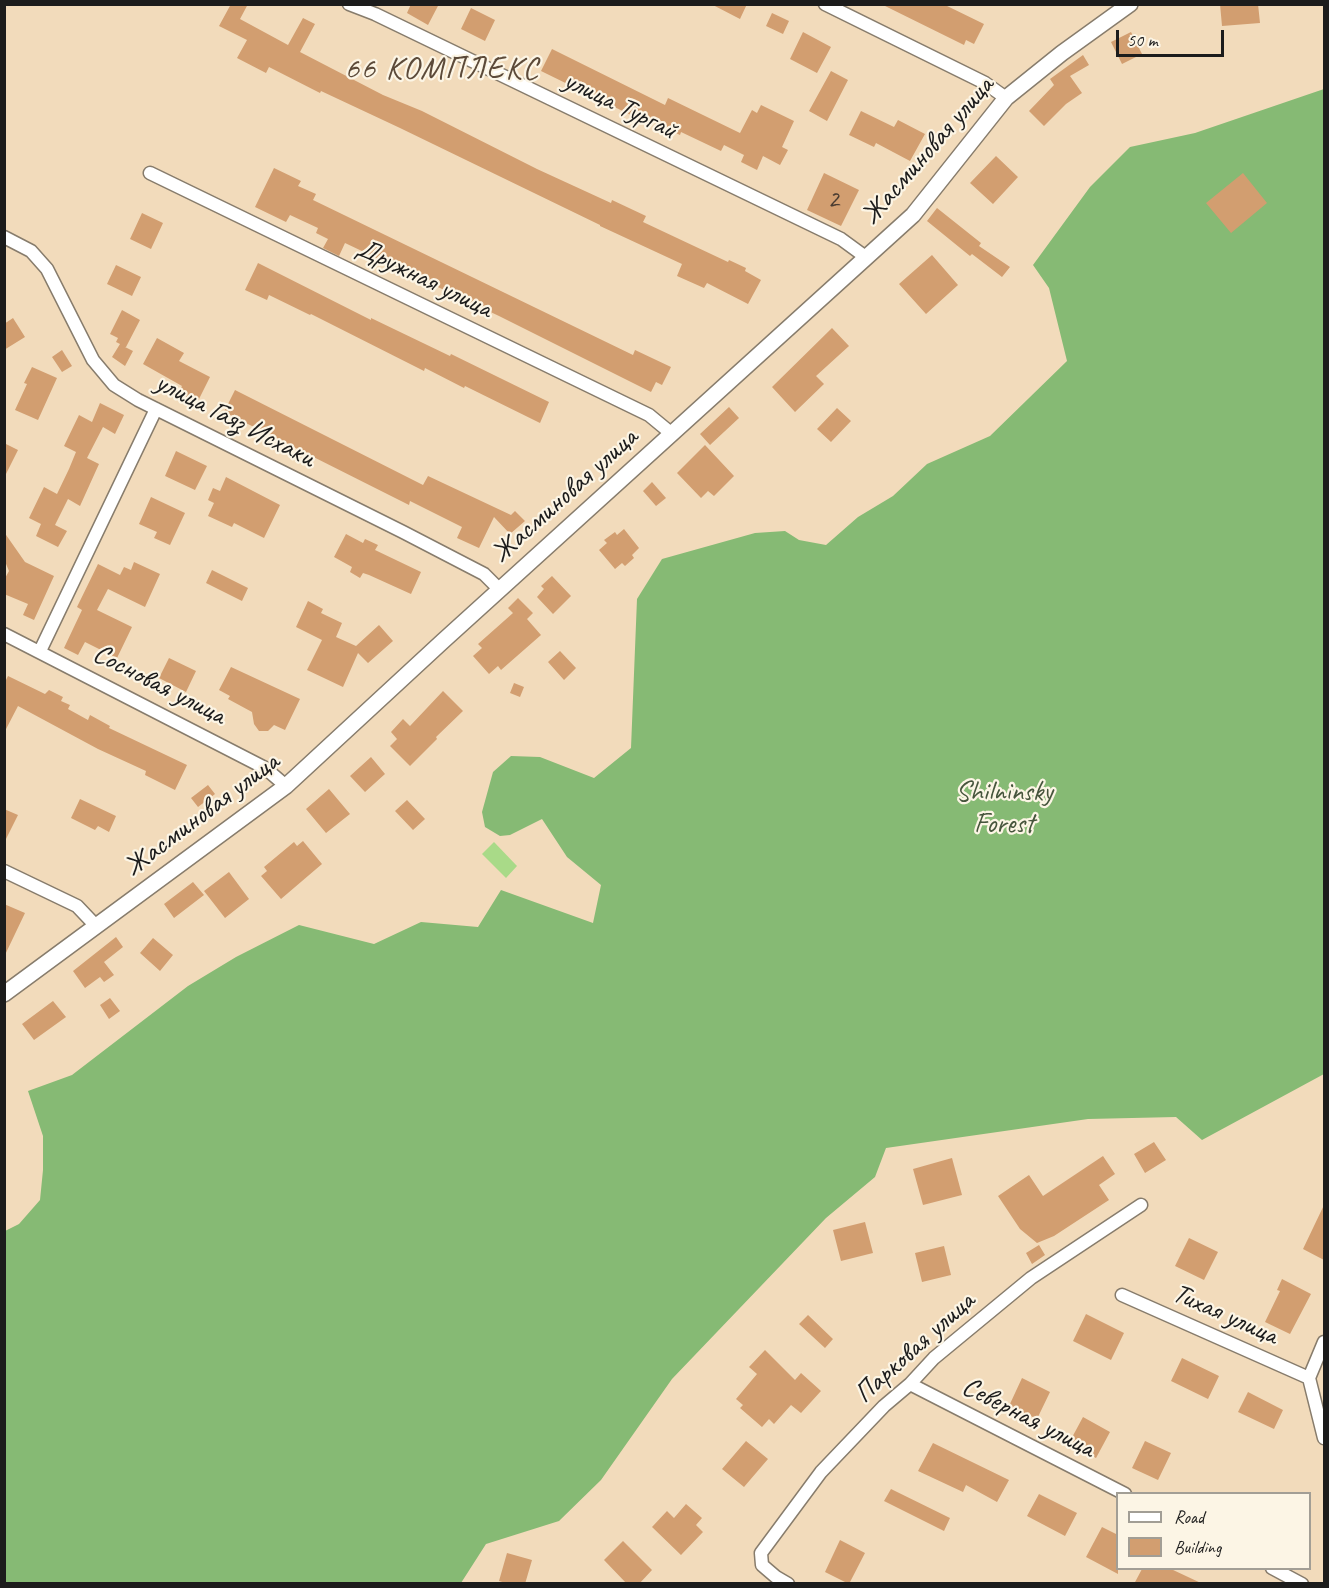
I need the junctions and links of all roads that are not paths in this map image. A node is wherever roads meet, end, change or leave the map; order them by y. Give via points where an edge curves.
1 (349, 4) edge
2 (825, 4) edge
3 (1130, 4) edge
4 (1006, 98) junction
5 (150, 173) dead end
6 (4, 237) edge
7 (867, 258) junction
8 (156, 409) junction
9 (672, 434) junction
10 (500, 590) junction
11 (4, 634) edge
12 (40, 651) junction
13 (286, 786) junction
14 (4, 871) edge
15 (96, 926) junction
16 (4, 994) edge
17 (1141, 1205) dead end
18 (1122, 1295) dead end
19 (1324, 1341) edge
20 (1309, 1378) junction
21 (910, 1384) junction
22 (1324, 1438) edge
23 (1121, 1492) edge
24 (1274, 1570) edge
25 (788, 1584) edge
26 (1302, 1584) edge

1 - 7 street, улица Тургай via 841,239
2 - 4 street
3 - 4 street, Жасминовая улица
4 - 7 street, Жасминовая улица via 921,206
5 - 9 street, Дружная улица via 650,415
6 - 8 street, улица Гаяз Исхаки via 31,252 47,269 93,360 114,385
7 - 9 street, Жасминовая улица
8 - 10 street, улица Гаяз Исхаки via 484,574
8 - 12 street
9 - 10 street, Жасминовая улица
10 - 13 street, Жасминовая улица
11 - 12 street, Сосновая улица
12 - 13 street, Сосновая улица via 265,768
13 - 15 street, Жасминовая улица
14 - 15 street via 76,906
15 - 16 street, Жасминовая улица
17 - 21 street, Парковая улица via 1031,1278 934,1358
18 - 20 street, Тихая улица
19 - 20 street
20 - 22 street
21 - 23 street, Северная улица
21 - 25 street, Парковая улица via 821,1472 761,1553 762,1565
24 - 26 street

